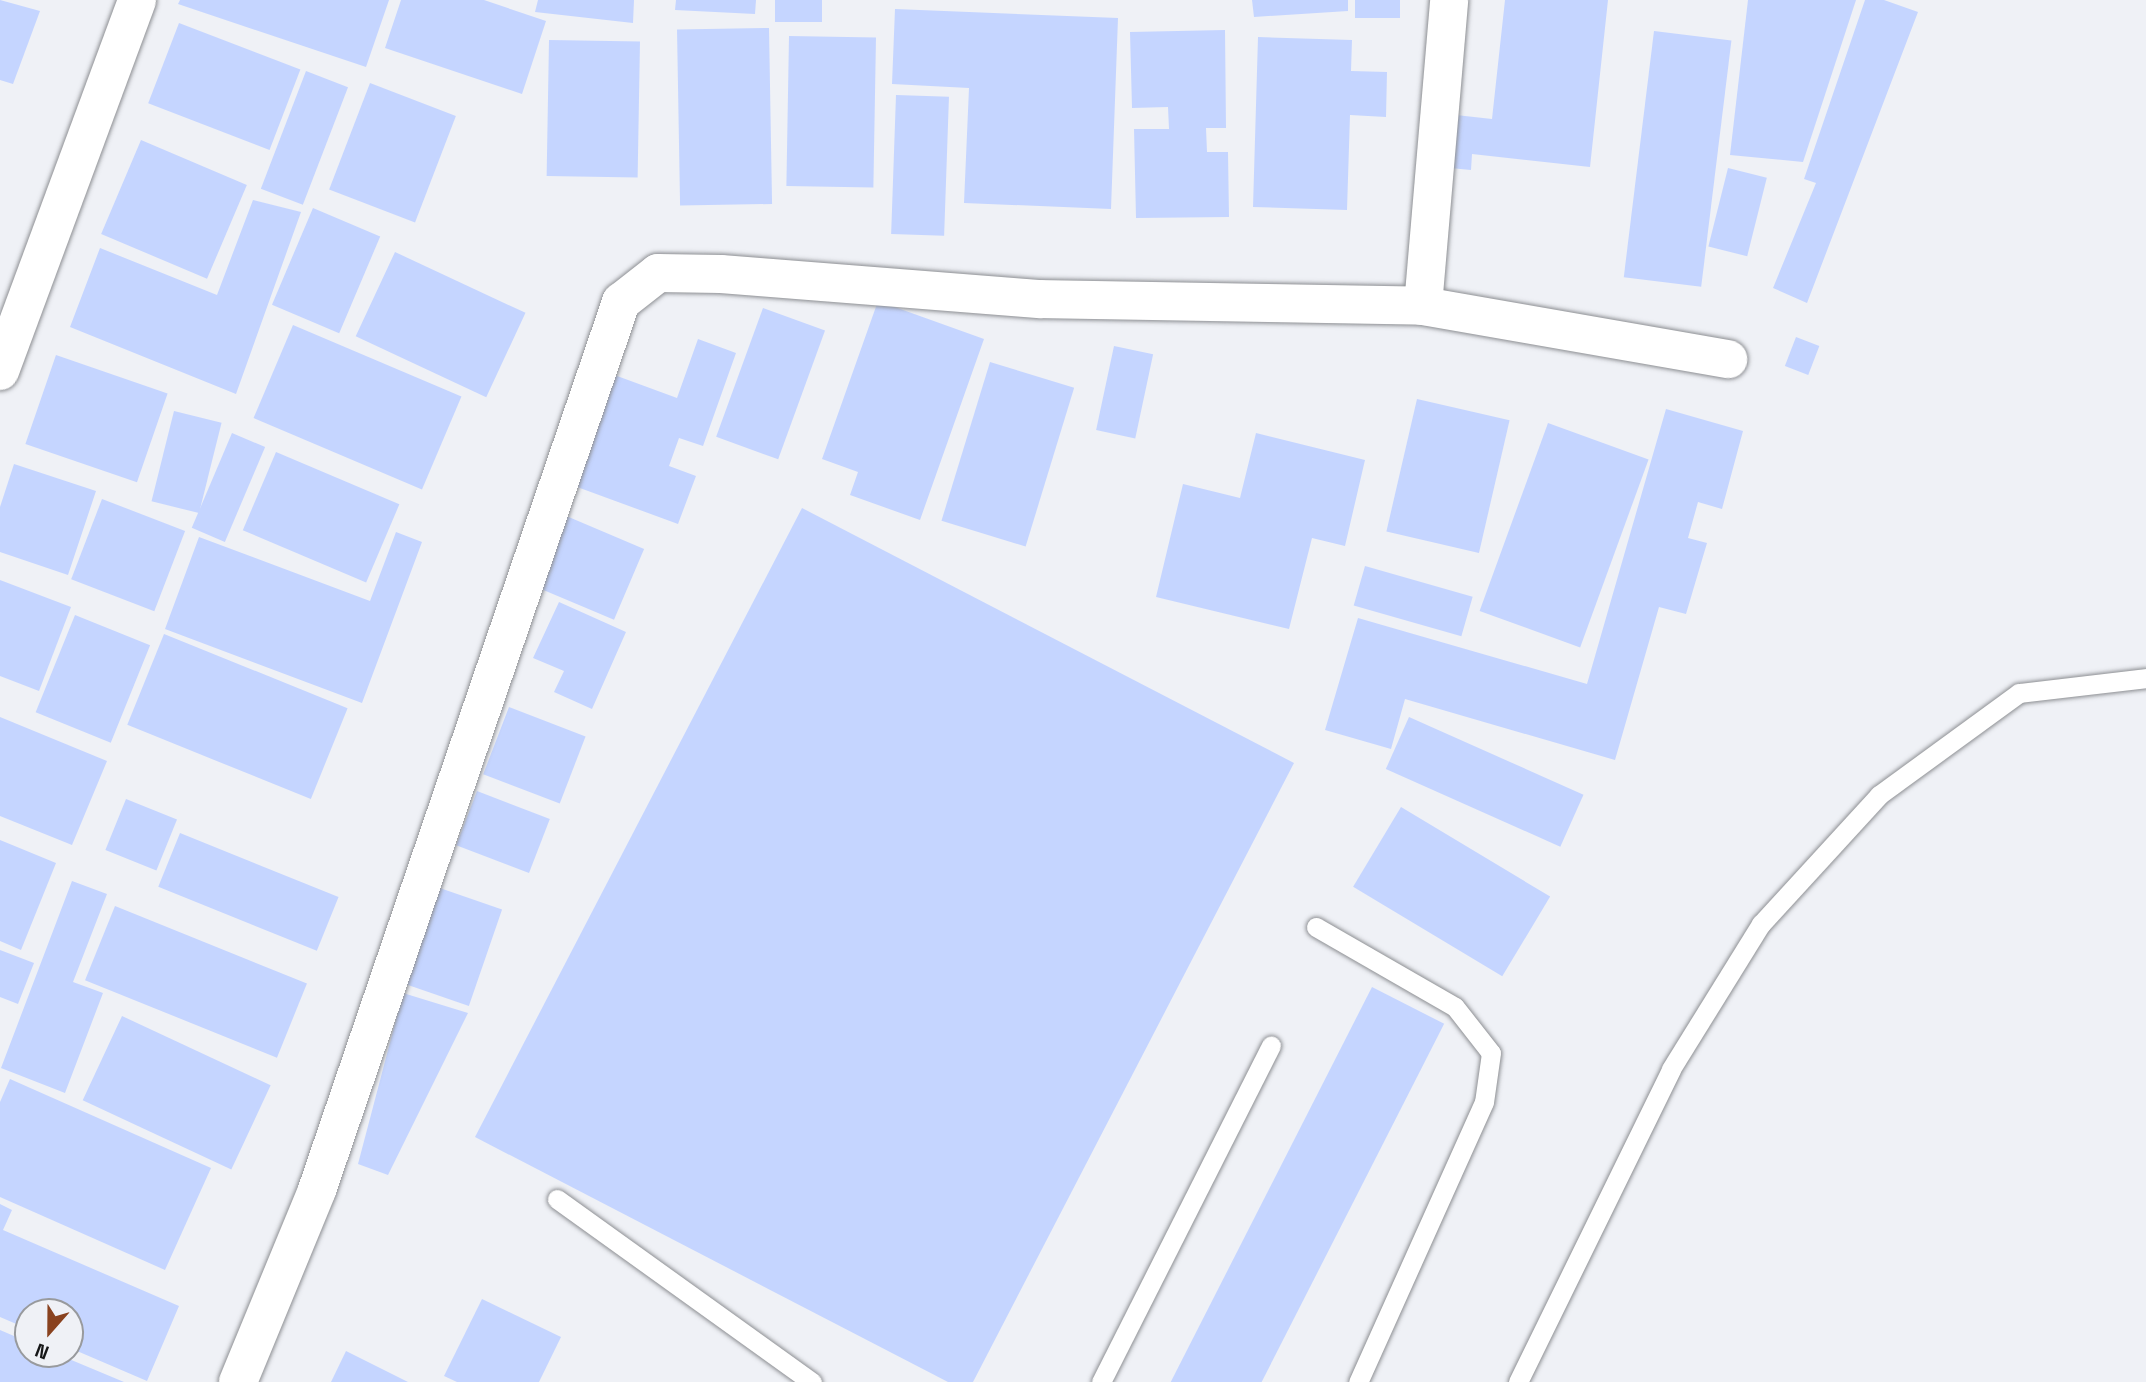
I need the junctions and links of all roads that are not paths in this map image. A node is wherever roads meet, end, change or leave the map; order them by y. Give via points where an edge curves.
1 (137, 0) edge
2 (1449, 0) edge
3 (1423, 306) junction
4 (1728, 359) dead end
5 (0, 371) edge
6 (2146, 678) edge
7 (1316, 927) dead end
8 (1272, 1045) dead end
9 (556, 1199) dead end
10 (238, 1382) edge
11 (812, 1382) edge
12 (1101, 1382) edge
13 (1358, 1382) edge
14 (1518, 1382) edge

1 - 5 street
2 - 3 street
3 - 4 street
3 - 10 street via 1041,299 671,274 658,274 621,302 317,1190
6 - 14 lane via 2019,693 1879,795 1761,924 1671,1069
7 - 13 lane via 1455,1007 1491,1053 1484,1102
8 - 12 lane
9 - 11 lane

